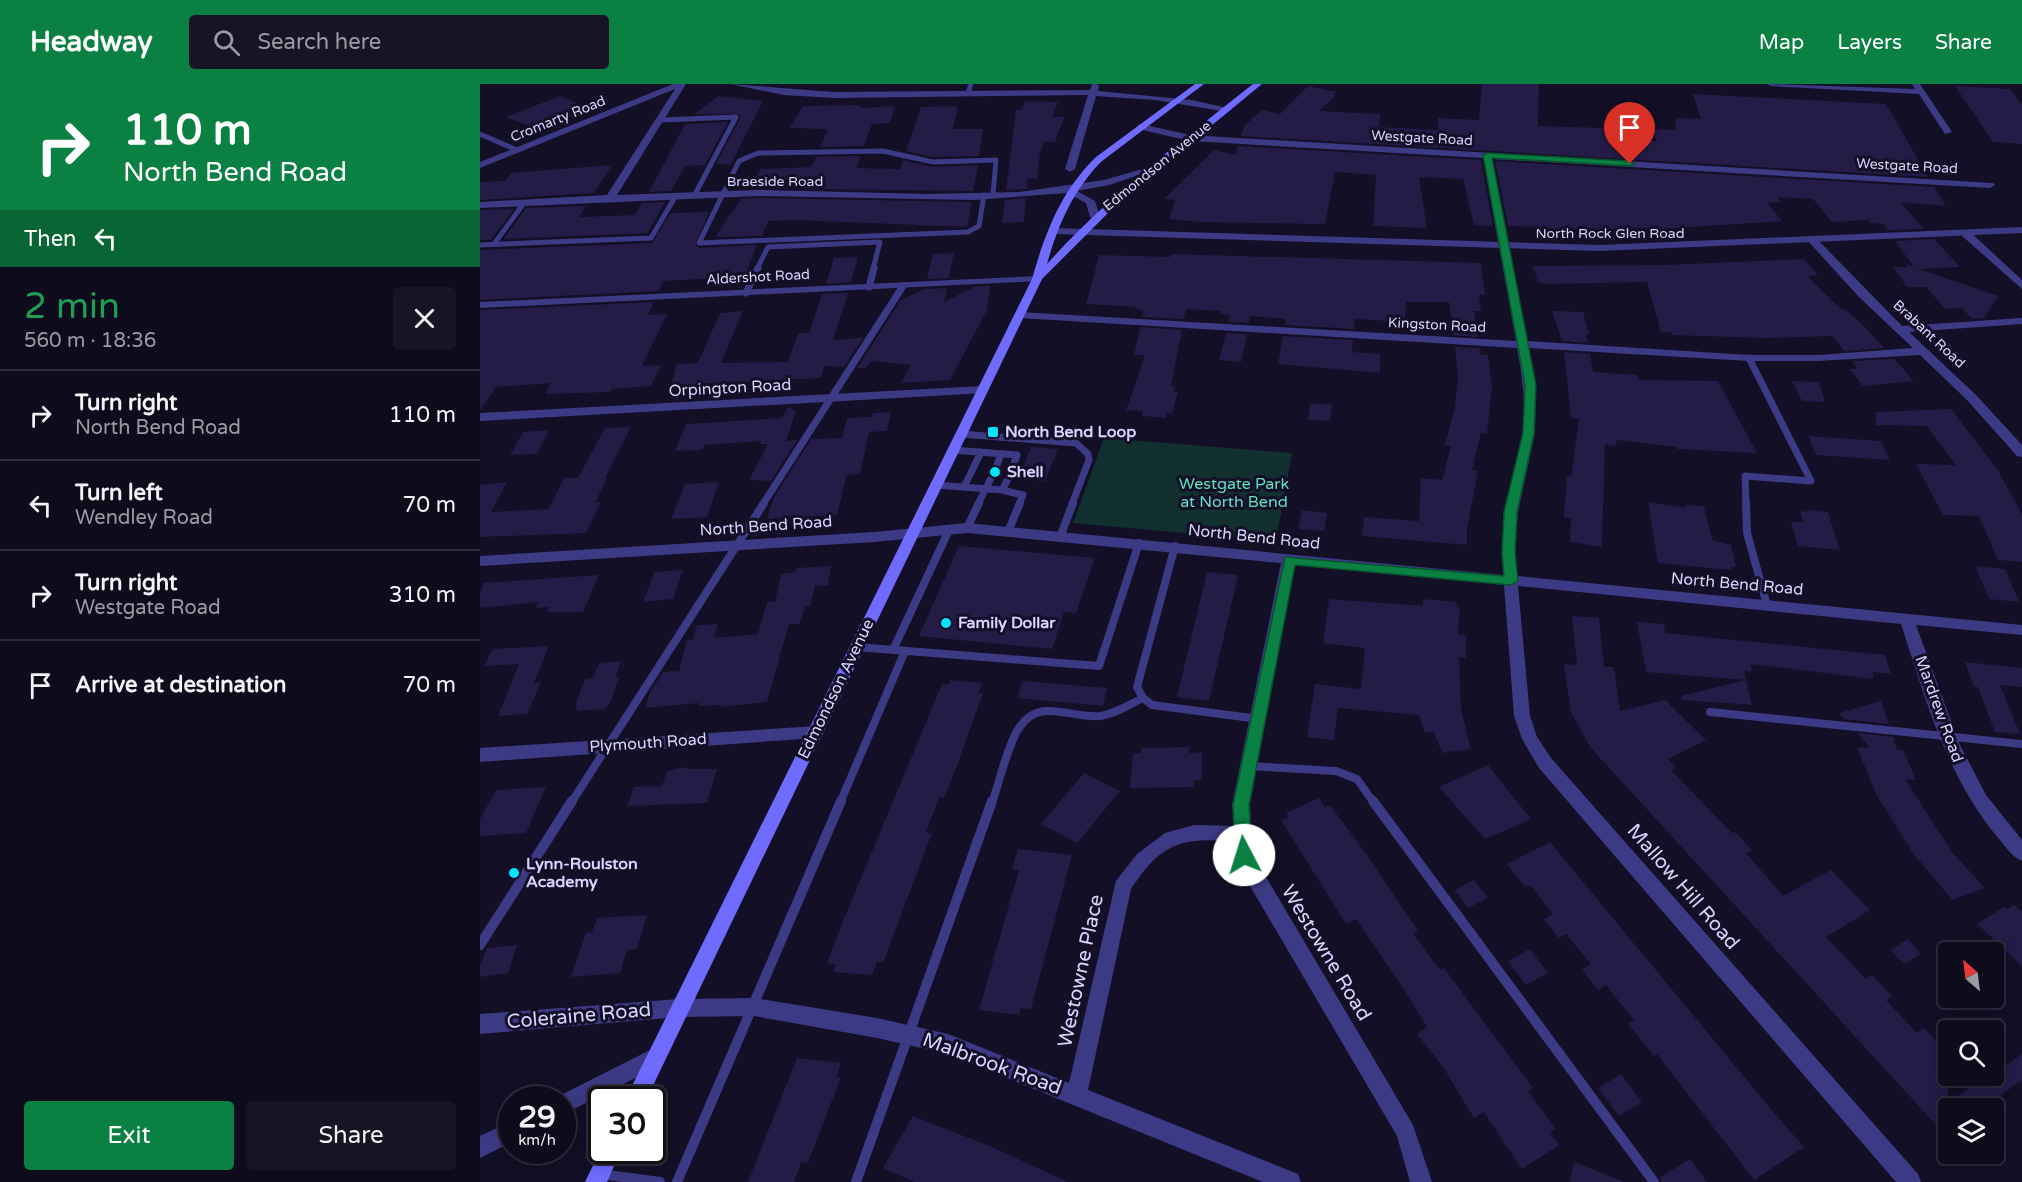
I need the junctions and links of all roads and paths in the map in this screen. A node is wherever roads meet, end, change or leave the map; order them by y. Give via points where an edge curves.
1 (681, 84) edge
2 (735, 84) edge
3 (1200, 84) edge
4 (1258, 84) edge
5 (1771, 84) edge
6 (969, 88) edge
7 (1094, 88) edge
8 (1919, 88) edge
9 (1180, 99) junction
10 (1227, 109) junction
11 (661, 120) junction
12 (1141, 127) junction
13 (1948, 132) dead end
14 (480, 134) edge
15 (1190, 138) junction
16 (517, 150) junction
17 (1487, 155) junction
18 (480, 165) edge
19 (1070, 169) dead end
20 (1146, 171) junction
21 (1990, 185) dead end
22 (1070, 191) junction
23 (724, 194) junction
24 (989, 195) junction
25 (675, 196) junction
26 (694, 196) junction
27 (609, 199) junction
28 (524, 203) junction
29 (480, 204) edge
30 (1095, 217) junction
31 (2022, 230) edge
32 (1054, 231) junction
33 (1078, 233) junction
34 (1965, 233) junction
35 (1812, 240) junction
36 (494, 244) junction
37 (480, 245) edge
38 (1504, 246) junction
39 (1037, 279) junction
40 (903, 286) junction
41 (2022, 286) edge
42 (869, 287) junction
43 (746, 293) junction
44 (480, 305) edge
45 (1020, 315) junction
46 (2022, 321) edge
47 (1902, 329) junction
48 (1523, 345) junction
49 (1924, 351) junction
50 (1749, 358) junction
51 (982, 390) junction
52 (829, 399) junction
53 (480, 417) edge
54 (961, 434) junction
55 (953, 450) junction
56 (981, 452) junction
57 (2022, 453) edge
58 (1000, 454) junction
59 (997, 465) dead end
60 (1013, 466) dead end
61 (990, 480) dead end
62 (1007, 481) dead end
63 (936, 485) junction
64 (964, 487) junction
65 (986, 489) junction
66 (1002, 490) junction
67 (967, 528) junction
68 (949, 530) junction
69 (1008, 532) junction
70 (911, 534) junction
71 (1060, 537) junction
72 (1139, 543) junction
73 (737, 546) junction
74 (1175, 546) junction
75 (1289, 560) junction
76 (480, 561) edge
77 (1511, 581) junction
78 (1767, 605) junction
79 (1907, 619) junction
80 (2022, 630) edge
81 (857, 647) junction
82 (893, 650) junction
83 (905, 651) junction
84 (1143, 698) junction
85 (1710, 712) dead end
86 (1259, 719) junction
87 (816, 732) junction
88 (1946, 735) junction
89 (2022, 744) edge
90 (606, 746) junction
91 (480, 755) edge
92 (1249, 766) junction
93 (1241, 834) junction
94 (2022, 853) edge
95 (480, 945) edge
96 (754, 1007) junction
97 (679, 1008) junction
98 (480, 1024) edge
99 (909, 1035) junction
100 (656, 1057) junction
101 (642, 1086) edge
102 (1077, 1095) junction
103 (576, 1098) edge
104 (498, 1138) edge
105 (480, 1147) edge
106 (604, 1164) edge
107 (598, 1178) edge
108 (660, 1182) edge
109 (677, 1182) edge
110 (856, 1182) edge
111 (1290, 1182) edge
112 (1421, 1182) edge
113 (1654, 1182) edge
114 (1910, 1182) edge

1 - 11 street
1 - 16 street, Cromarty Road
2 - 6 street via 820,95
3 - 9 main road, Edmondson Avenue
4 - 10 main road, Edmondson Avenue
5 - 8 street
6 - 7 street
7 - 9 street
7 - 19 street
8 - 13 street
9 - 10 street
9 - 12 main road, Edmondson Avenue
10 - 15 main road, Edmondson Avenue
11 - 26 lane via 736,117
11 - 27 street
12 - 15 street, Westgate Road
12 - 22 main road, Edmondson Avenue via 1086,170
14 - 16 lane
15 - 17 street, Westgate Road
15 - 20 main road, Edmondson Avenue
16 - 18 street, Cromarty Road
17 - 21 street, Westgate Road
17 - 38 street, Mallow Hill Road
20 - 22 street, Braeside Road
20 - 30 main road, Edmondson Avenue
22 - 24 street, Braeside Road
22 - 30 street via 1090,201
22 - 32 main road, Edmondson Avenue
23 - 24 street, Braeside Road
23 - 24 lane via 739,161 749,155 883,151 933,162 996,160
23 - 24 lane via 699,243 968,232 978,226
23 - 26 street, Braeside Road
25 - 26 street, Braeside Road
25 - 27 street, Braeside Road
25 - 36 lane via 651,238
27 - 28 street, Braeside Road
28 - 29 street, Braeside Road
28 - 36 lane
30 - 33 main road, Edmondson Avenue
31 - 34 street, North Rock Glen Road
32 - 33 street, North Rock Glen Road
32 - 39 main road, Edmondson Avenue
33 - 38 street, North Rock Glen Road
33 - 39 main road, Edmondson Avenue
34 - 35 street, North Rock Glen Road
34 - 41 street
35 - 38 street, North Rock Glen Road via 1661,247
35 - 47 street, Brabant Road via 1854,287
36 - 37 lane
38 - 48 street, Mallow Hill Road
39 - 40 street, Aldershot Road
39 - 45 main road, Edmondson Avenue
40 - 42 street, Aldershot Road
40 - 52 lane
42 - 43 street, Aldershot Road
42 - 43 lane via 880,242 768,247
43 - 44 street, Aldershot Road
45 - 48 street, Kingston Road
45 - 51 main road, Edmondson Avenue
46 - 47 street
47 - 49 street, Brabant Road
48 - 50 street, Kingston Road
48 - 77 street, Mallow Hill Road via 1531,406 1510,512
49 - 50 street, Kingston Road
49 - 57 street, Brabant Road via 1971,394
50 - 78 lane via 1811,481 1745,476 1747,533
51 - 52 street, Orpington Road
51 - 54 main road, Edmondson Avenue
52 - 53 street, Orpington Road
52 - 73 lane
54 - 55 main road, Edmondson Avenue
54 - 71 lane via 1064,441 1082,447 1089,460
55 - 56 lane
55 - 63 main road, Edmondson Avenue
56 - 58 lane
56 - 64 lane
58 - 59 lane
58 - 60 lane via 1017,455
61 - 65 lane
62 - 66 lane
63 - 64 lane
63 - 70 main road, Edmondson Avenue
64 - 65 lane
65 - 66 lane
65 - 67 lane
66 - 69 lane via 1023,495
67 - 68 street, North Bend Road
67 - 69 street, North Bend Road
68 - 70 street, North Bend Road
68 - 82 lane
69 - 71 street, North Bend Road
70 - 73 street, North Bend Road
70 - 81 main road, Edmondson Avenue
71 - 72 street, North Bend Road
72 - 74 street, North Bend Road
72 - 83 lane via 1099,666
73 - 76 street, North Bend Road
73 - 90 lane
74 - 75 street, North Bend Road
74 - 84 lane via 1137,687
75 - 77 street, North Bend Road
75 - 86 street, Westowne Road
77 - 78 street, North Bend Road
77 - 114 street, Mallow Hill Road via 1522,716 1545,763
78 - 79 street, North Bend Road
79 - 80 street, North Bend Road
79 - 88 street, Mardrew Road
81 - 82 lane
81 - 87 main road, Edmondson Avenue
82 - 83 lane
83 - 96 lane
84 - 86 lane via 1152,705
84 - 99 lane via 1100,716 1041,710 1031,714 1018,729
85 - 88 lane
86 - 92 street, Westowne Road
87 - 90 street, Plymouth Road
87 - 97 main road, Edmondson Avenue
88 - 89 lane
88 - 94 street, Mardrew Road via 1984,806
90 - 91 street, Plymouth Road
90 - 95 lane
92 - 93 street, Westowne Road via 1241,805
92 - 113 lane via 1336,771 1357,779
93 - 102 street, Westowne Place via 1192,832 1173,839 1150,852 1122,887
93 - 112 street, Westowne Road via 1244,855 1256,880 1406,1132
96 - 97 street, Malbrook Road
96 - 99 street, Malbrook Road
96 - 109 lane
97 - 98 street, Coleraine Road
97 - 100 main road, Edmondson Avenue
99 - 102 street, Malbrook Road via 948,1044
99 - 110 lane
100 - 101 main road, Edmondson Avenue
100 - 103 street
102 - 111 street, Malbrook Road
104 - 105 street
106 - 107 main road
107 - 108 lane

